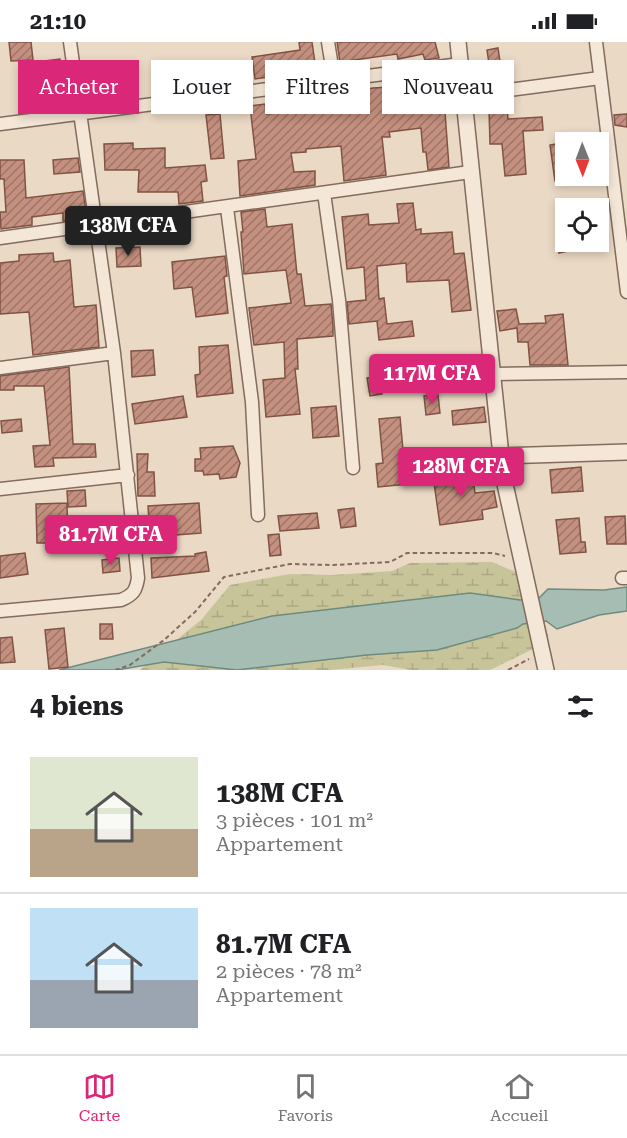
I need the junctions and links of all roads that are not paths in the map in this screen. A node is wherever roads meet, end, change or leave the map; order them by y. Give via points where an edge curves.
1 (70, 42) edge
2 (328, 42) edge
3 (458, 42) edge
4 (596, 42) edge
5 (73, 60) edge
6 (331, 60) edge
7 (460, 60) edge
8 (600, 78) junction
9 (265, 88) edge
10 (514, 89) edge
11 (139, 105) edge
12 (73, 114) edge
13 (80, 114) edge
14 (465, 114) edge
15 (0, 124) edge
16 (470, 172) junction
17 (324, 193) junction
18 (226, 208) junction
19 (95, 227) junction
20 (0, 238) edge
21 (627, 292) edge
22 (114, 353) junction
23 (0, 368) edge
24 (627, 372) edge
25 (493, 374) junction
26 (627, 452) edge
27 (502, 456) junction
28 (353, 468) dead end
29 (128, 475) junction
30 (0, 489) edge
31 (258, 515) dead end
32 (0, 611) edge
33 (546, 670) edge

1 - 5 street
2 - 6 street
3 - 7 street
4 - 8 street
8 - 10 street
8 - 21 street
9 - 11 street
12 - 15 street
13 - 19 street
14 - 16 street
16 - 17 street
16 - 25 street
17 - 18 street
17 - 28 street via 339,300
18 - 19 street
18 - 31 street via 252,402
19 - 20 street
19 - 22 street
22 - 23 street
22 - 29 street
24 - 25 street
25 - 27 street
26 - 27 street
27 - 33 street
29 - 30 street
29 - 32 street via 138,578 131,596

